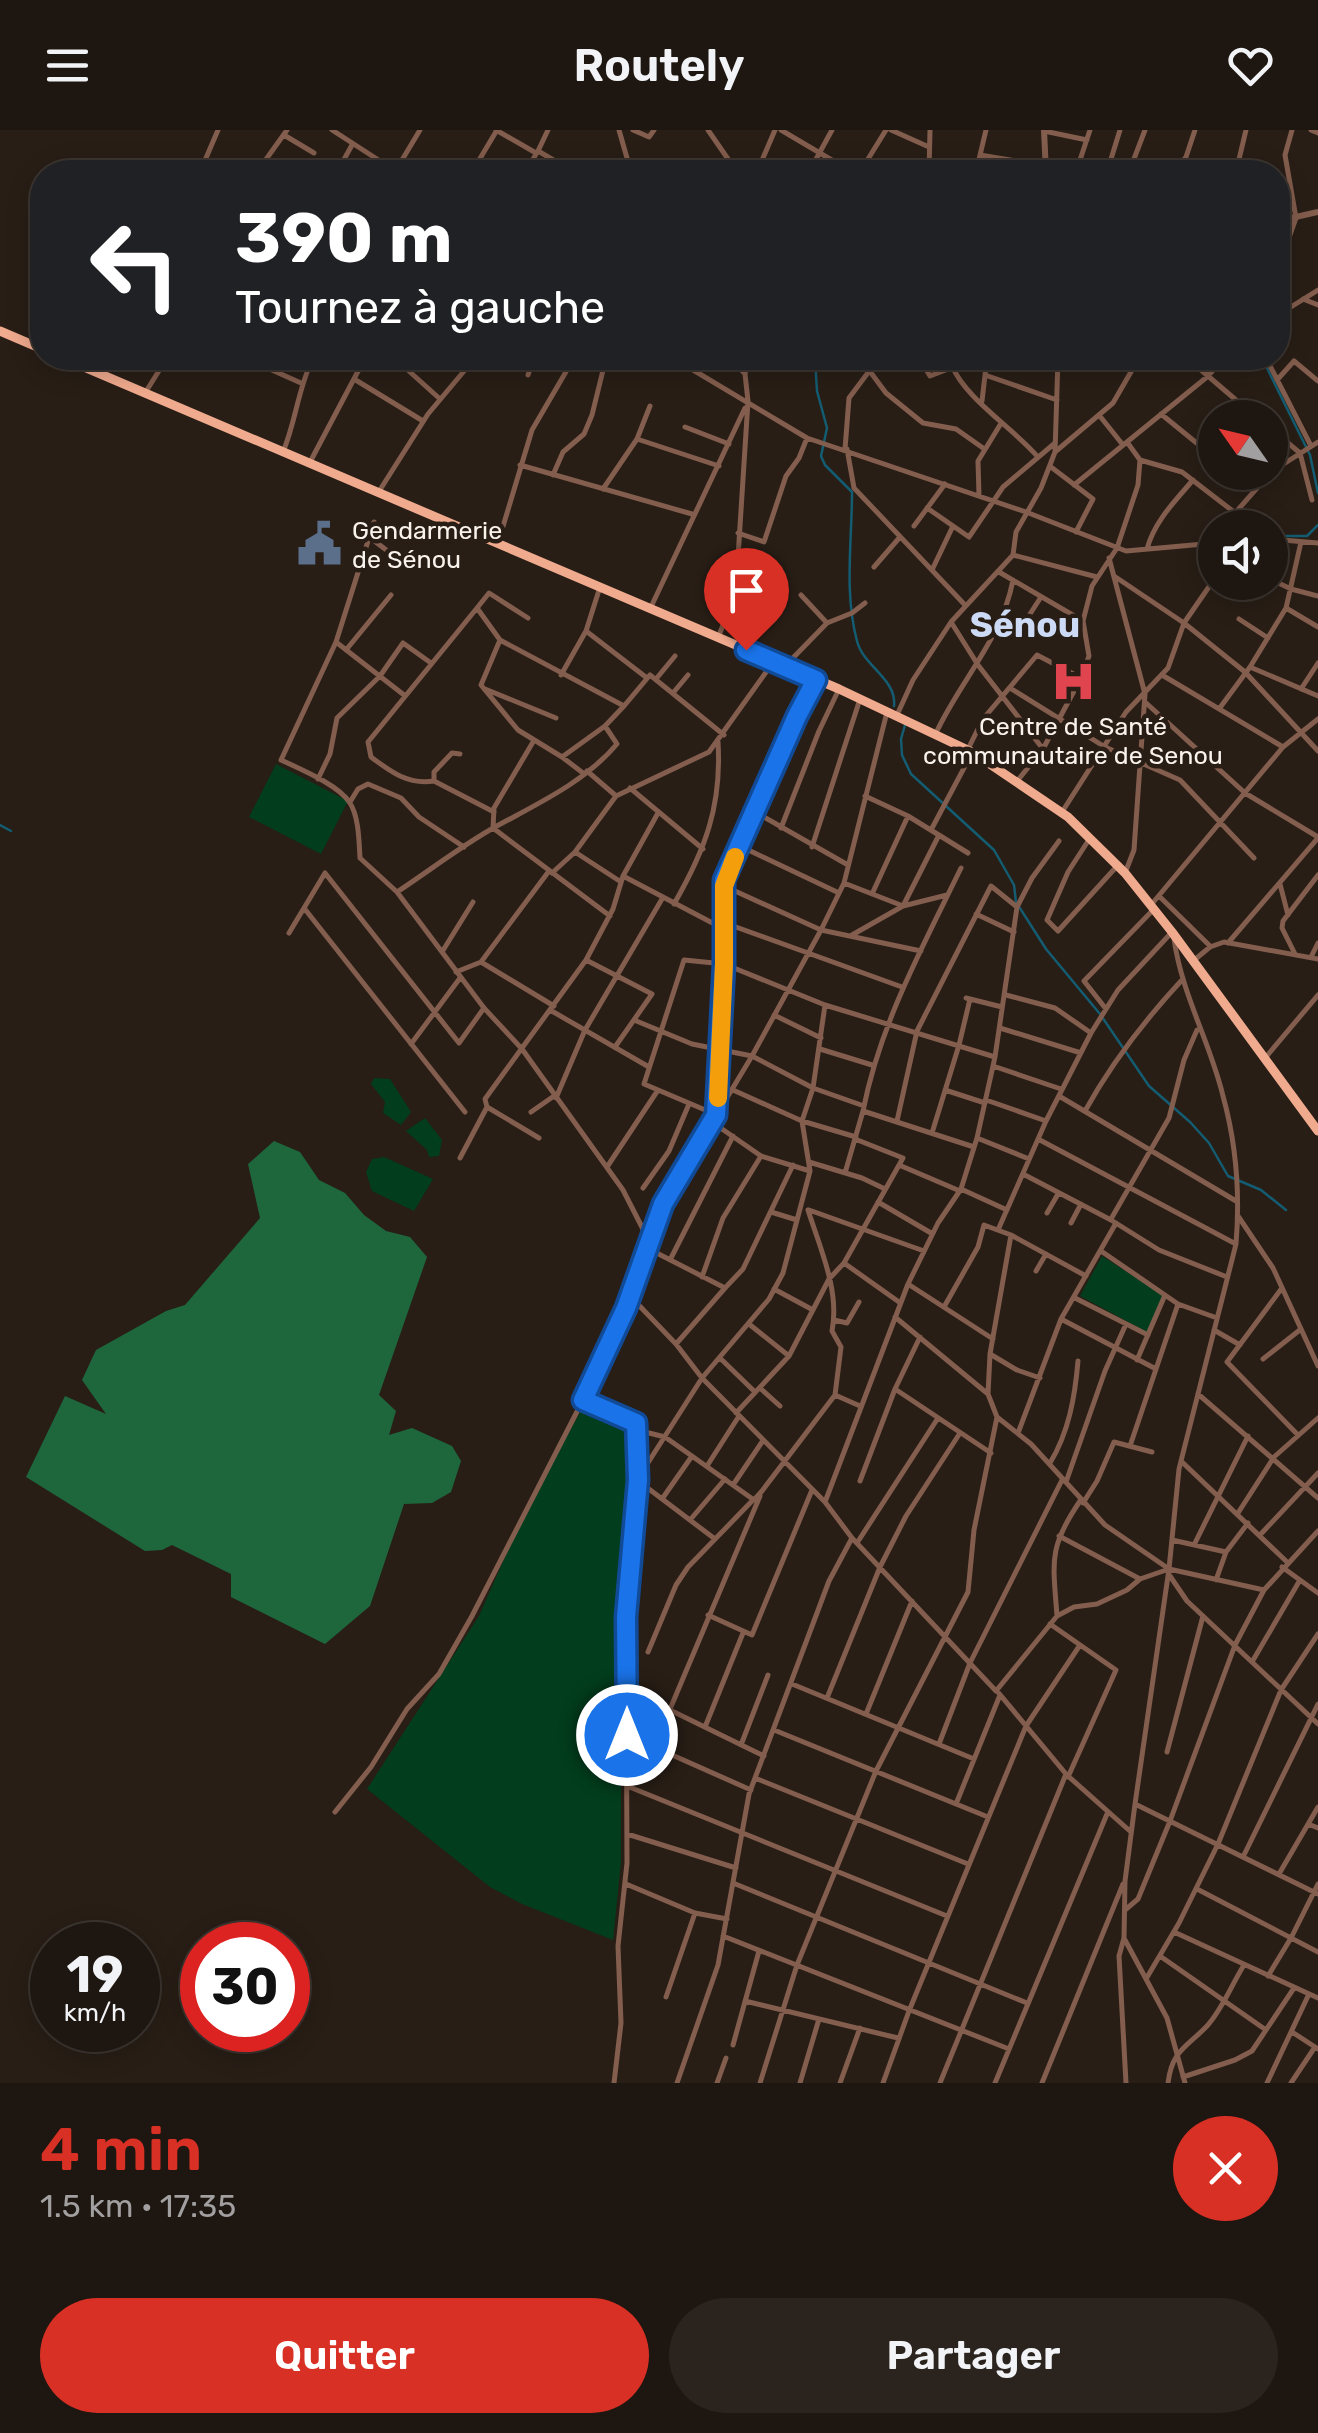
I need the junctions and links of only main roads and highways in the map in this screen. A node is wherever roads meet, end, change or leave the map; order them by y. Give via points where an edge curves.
1 (0, 331) edge
2 (30, 344) edge
3 (93, 370) edge
4 (1318, 1131) edge

1 - 2 highway
3 - 4 highway via 970,750 1062,812 1122,869

